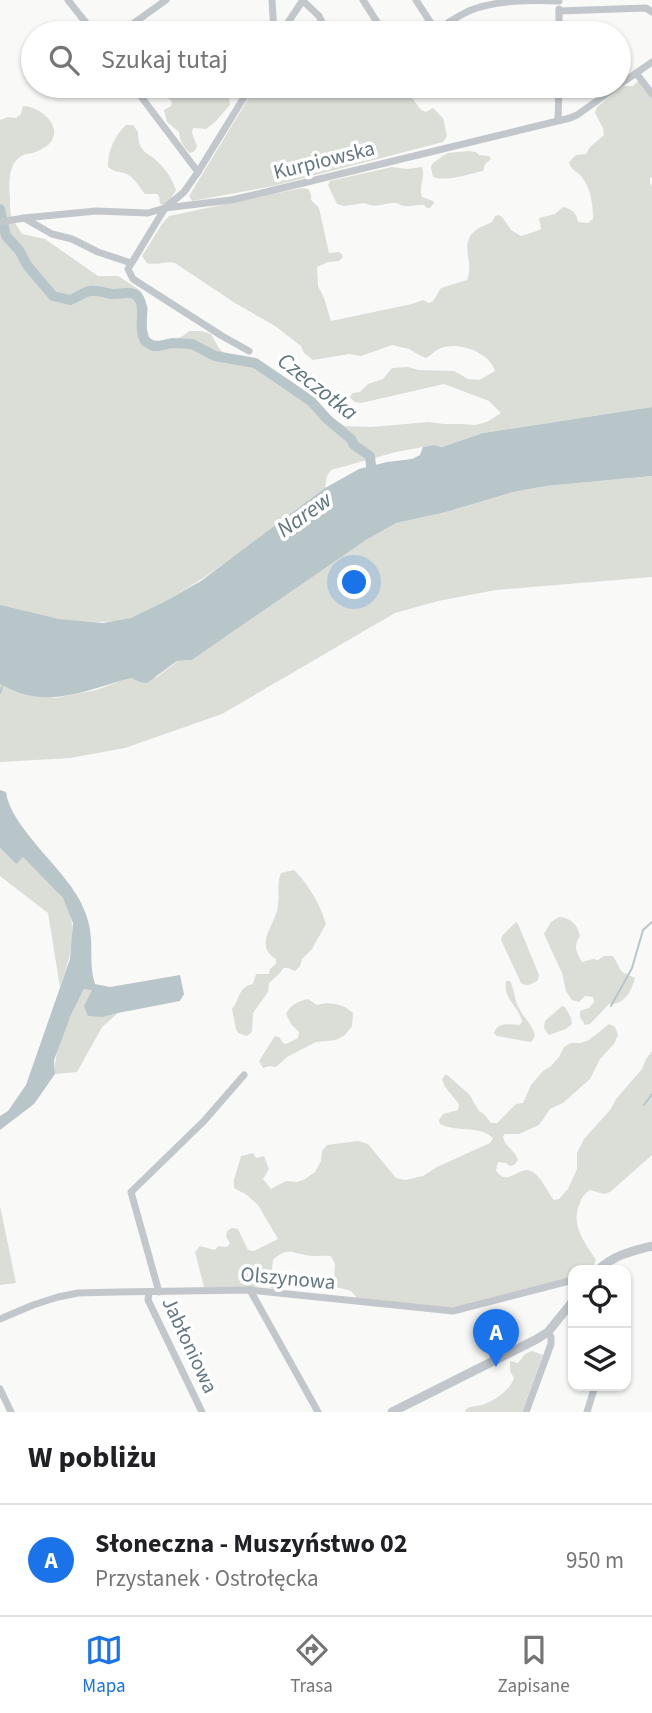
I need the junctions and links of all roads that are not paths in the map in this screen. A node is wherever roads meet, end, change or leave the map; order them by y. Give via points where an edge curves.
1 (68, 0) edge
2 (166, 0) edge
3 (272, 0) edge
4 (303, 0) edge
5 (363, 0) edge
6 (416, 0) edge
7 (470, 0) edge
8 (513, 0) edge
9 (559, 1) edge
10 (474, 8) junction
11 (559, 11) junction
12 (652, 12) edge
13 (85, 21) edge
14 (137, 21) edge
15 (273, 21) edge
16 (289, 21) edge
17 (321, 21) edge
18 (376, 21) edge
19 (428, 21) edge
20 (452, 21) edge
21 (559, 21) edge
22 (652, 62) edge
23 (636, 73) junction
24 (631, 77) edge
25 (652, 94) edge
26 (142, 98) edge
27 (244, 98) edge
28 (559, 98) edge
29 (602, 98) edge
30 (558, 120) junction
31 (198, 172) junction
32 (165, 208) junction
33 (24, 218) junction
34 (2, 221) edge
35 (131, 263) junction
36 (249, 351) dead end
37 (244, 1075) dead end
38 (652, 1246) edge
39 (605, 1265) edge
40 (568, 1281) edge
41 (250, 1290) junction
42 (149, 1292) junction
43 (159, 1292) junction
44 (568, 1307) edge
45 (0, 1319) edge
46 (548, 1332) junction
47 (0, 1389) edge
48 (593, 1391) edge
49 (11, 1412) edge
50 (202, 1412) edge
51 (318, 1412) edge
52 (392, 1412) edge
53 (526, 1412) edge
54 (587, 1412) edge

1 - 13 street
2 - 14 street
3 - 15 street
4 - 16 street
4 - 17 street
5 - 18 street
6 - 19 street
7 - 10 street
8 - 9 street
8 - 10 street
9 - 11 street
10 - 20 street
11 - 12 street via 646,8
11 - 21 street
22 - 23 street, Kurpiowska
23 - 24 street, Kurpiowska
23 - 25 street
26 - 31 street
27 - 31 street
28 - 30 street
29 - 30 street, Kurpiowska via 577,115
30 - 32 street, Kurpiowska via 266,192
31 - 32 street
32 - 33 street, Kurpiowska via 148,213 96,211
32 - 35 street
33 - 34 street, Kurpiowska
33 - 35 street via 52,234
35 - 36 street via 128,269 133,279
37 - 43 street via 131,1192
38 - 39 street
40 - 41 street, Olszynowa via 453,1311
41 - 43 street, Olszynowa
41 - 51 street
42 - 43 street, Olszynowa
42 - 45 street, Olszynowa via 78,1293
42 - 50 street, Jabłoniowa via 148,1300
44 - 46 street
46 - 52 street
46 - 53 street via 551,1343
47 - 49 street
48 - 54 street

